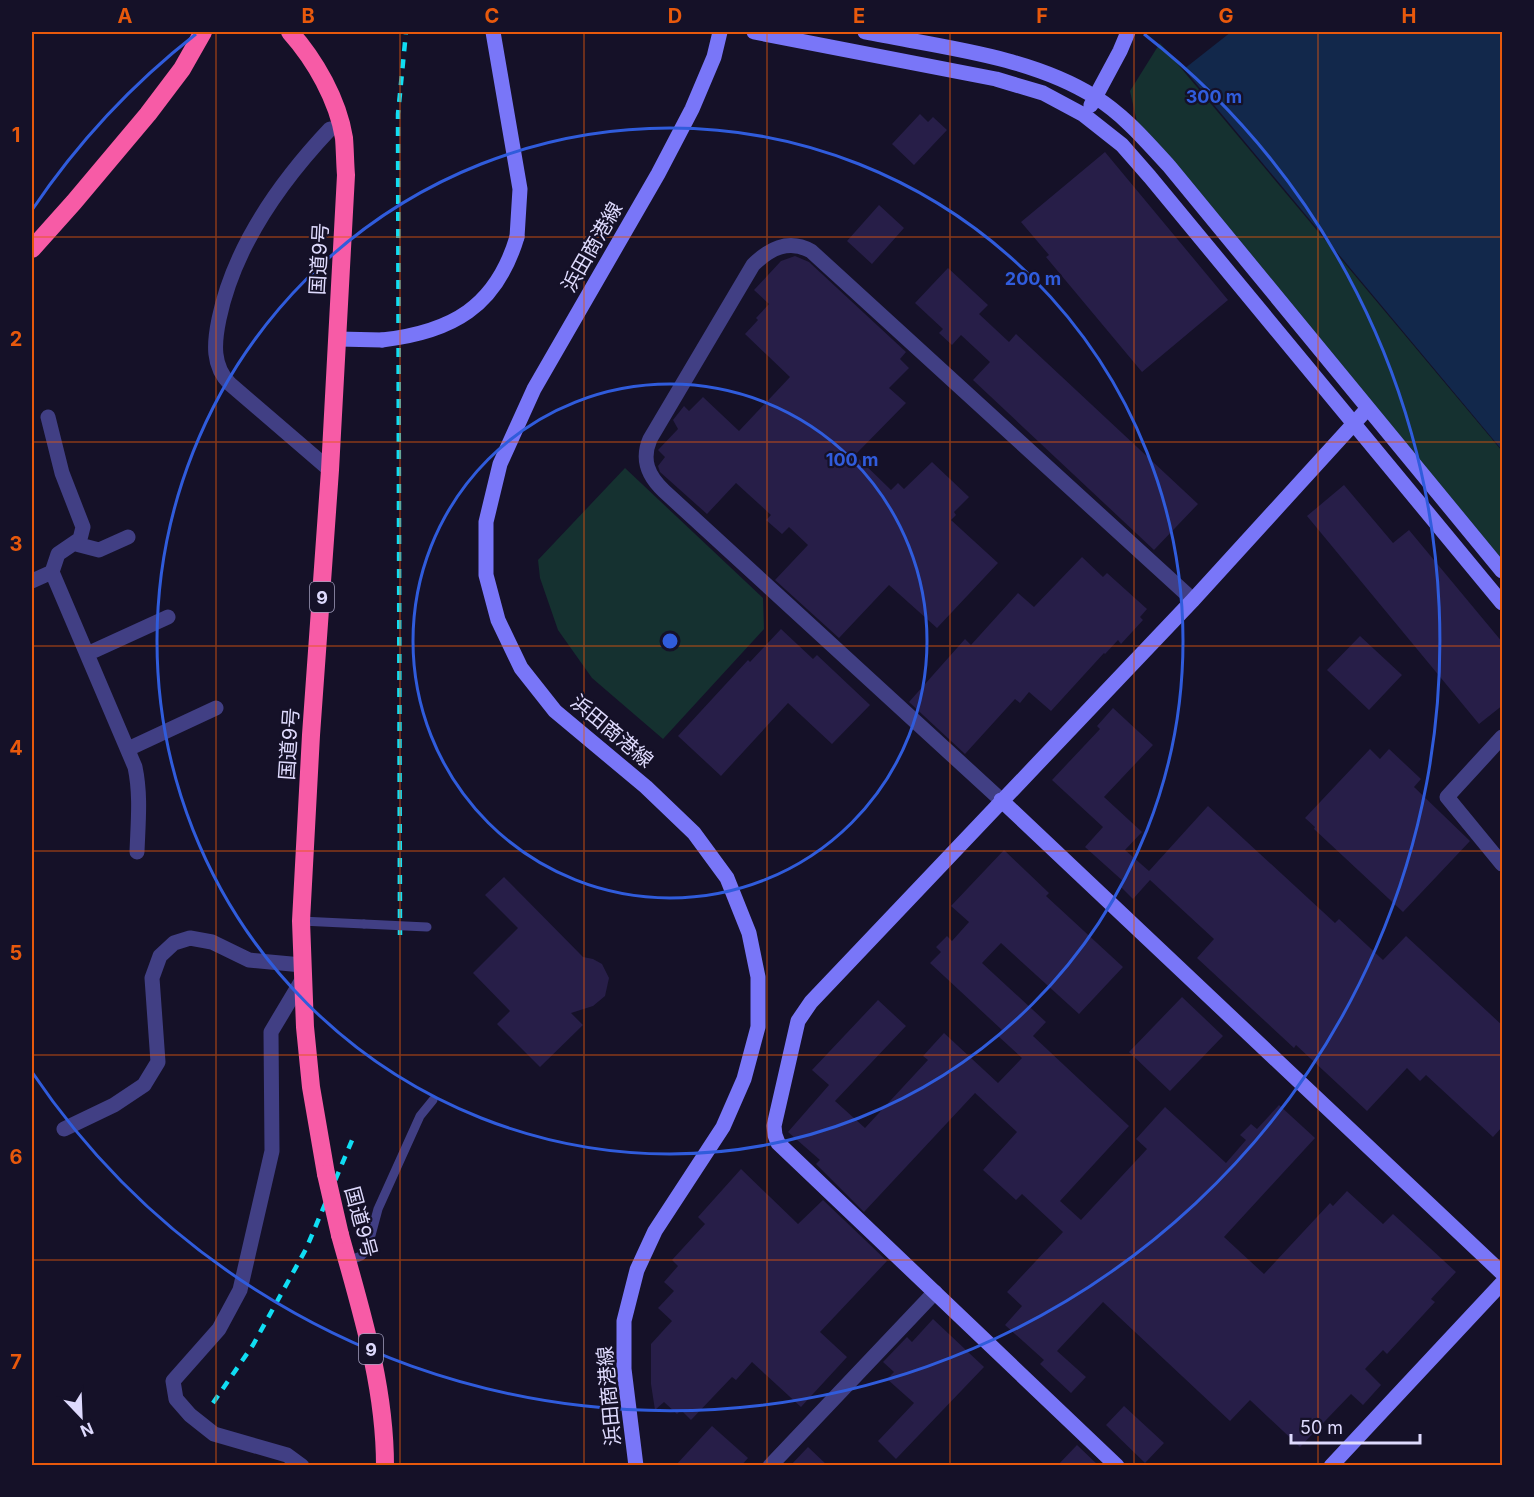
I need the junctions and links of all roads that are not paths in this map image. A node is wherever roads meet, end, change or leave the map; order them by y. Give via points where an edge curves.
1 (203, 32) edge
2 (290, 32) edge
3 (493, 32) edge
4 (720, 32) edge
5 (754, 32) edge
6 (865, 32) edge
7 (1128, 32) edge
8 (1096, 98) junction
9 (1084, 115) junction
10 (330, 129) dead end
11 (32, 249) edge
12 (338, 339) junction
13 (1368, 408) junction
14 (48, 417) dead end
15 (1353, 423) junction
16 (330, 470) junction
17 (128, 537) dead end
18 (76, 544) junction
19 (1503, 571) edge
20 (52, 572) junction
21 (32, 581) edge
22 (1193, 600) junction
23 (1503, 603) edge
24 (168, 617) dead end
25 (87, 654) junction
26 (216, 708) dead end
27 (1503, 737) edge
28 (128, 749) junction
29 (1001, 800) junction
30 (137, 852) dead end
31 (1503, 864) edge
32 (301, 921) junction
33 (428, 927) dead end
34 (302, 972) junction
35 (434, 1100) dead end
36 (64, 1129) dead end
37 (348, 1261) junction
38 (1503, 1273) edge
39 (1503, 1283) edge
40 (935, 1293) junction
41 (302, 1466) edge
42 (385, 1466) edge
43 (636, 1466) edge
44 (770, 1466) edge
45 (1118, 1466) edge
46 (1331, 1466) edge

1 - 11 highway via 182,69 148,114
2 - 12 highway, 国道9号 / 9 via 308,52 329,91 344,137 346,175
3 - 12 street, bridge via 520,189 517,237 507,266 474,308 435,328 382,340
4 - 43 street, 浜田商港線 via 692,109 534,389 500,464 486,522 486,575 498,620 521,668 555,711 694,833 727,878 749,933 758,977 758,1027 744,1079 723,1127 655,1231 637,1270 624,1321 624,1370
5 - 9 street via 996,79 1043,93
6 - 8 street via 1014,62 1056,77
7 - 8 street
8 - 9 street
8 - 13 street via 1134,128 1169,166
9 - 15 street via 1122,145 1150,177
10 - 16 street via 306,155 248,240 224,296 215,353 219,371 230,384
12 - 16 highway, 国道9号 / 9
13 - 15 street
13 - 19 street
14 - 18 street via 62,473 83,527
15 - 22 street
15 - 23 street
16 - 32 highway, 国道9号 / 9
17 - 18 street via 99,550
18 - 20 street via 58,554
20 - 21 street
20 - 25 street
22 - 29 street
22 - 29 street via 811,250 781,246 753,264 650,439 646,450 648,469 664,491
24 - 25 street
25 - 28 street
26 - 28 street
27 - 31 street via 1447,797
28 - 30 street via 139,784
29 - 38 street
29 - 40 street via 811,1002 798,1021 774,1126 778,1143
32 - 33 lane, bridge
32 - 34 highway, 国道9号 / 9
34 - 36 street via 249,960 212,942 190,938 174,943 160,956 152,978 158,1062 144,1085
34 - 37 highway, 国道9号 / 9, bridge via 311,1087 326,1174
34 - 41 street via 271,1032 272,1151 240,1290 219,1329 173,1381 176,1399 214,1434 286,1455
35 - 37 lane via 420,1116 378,1209 367,1250
37 - 42 highway, 国道9号 / 9 via 379,1390
39 - 46 street
40 - 44 street
40 - 45 street

